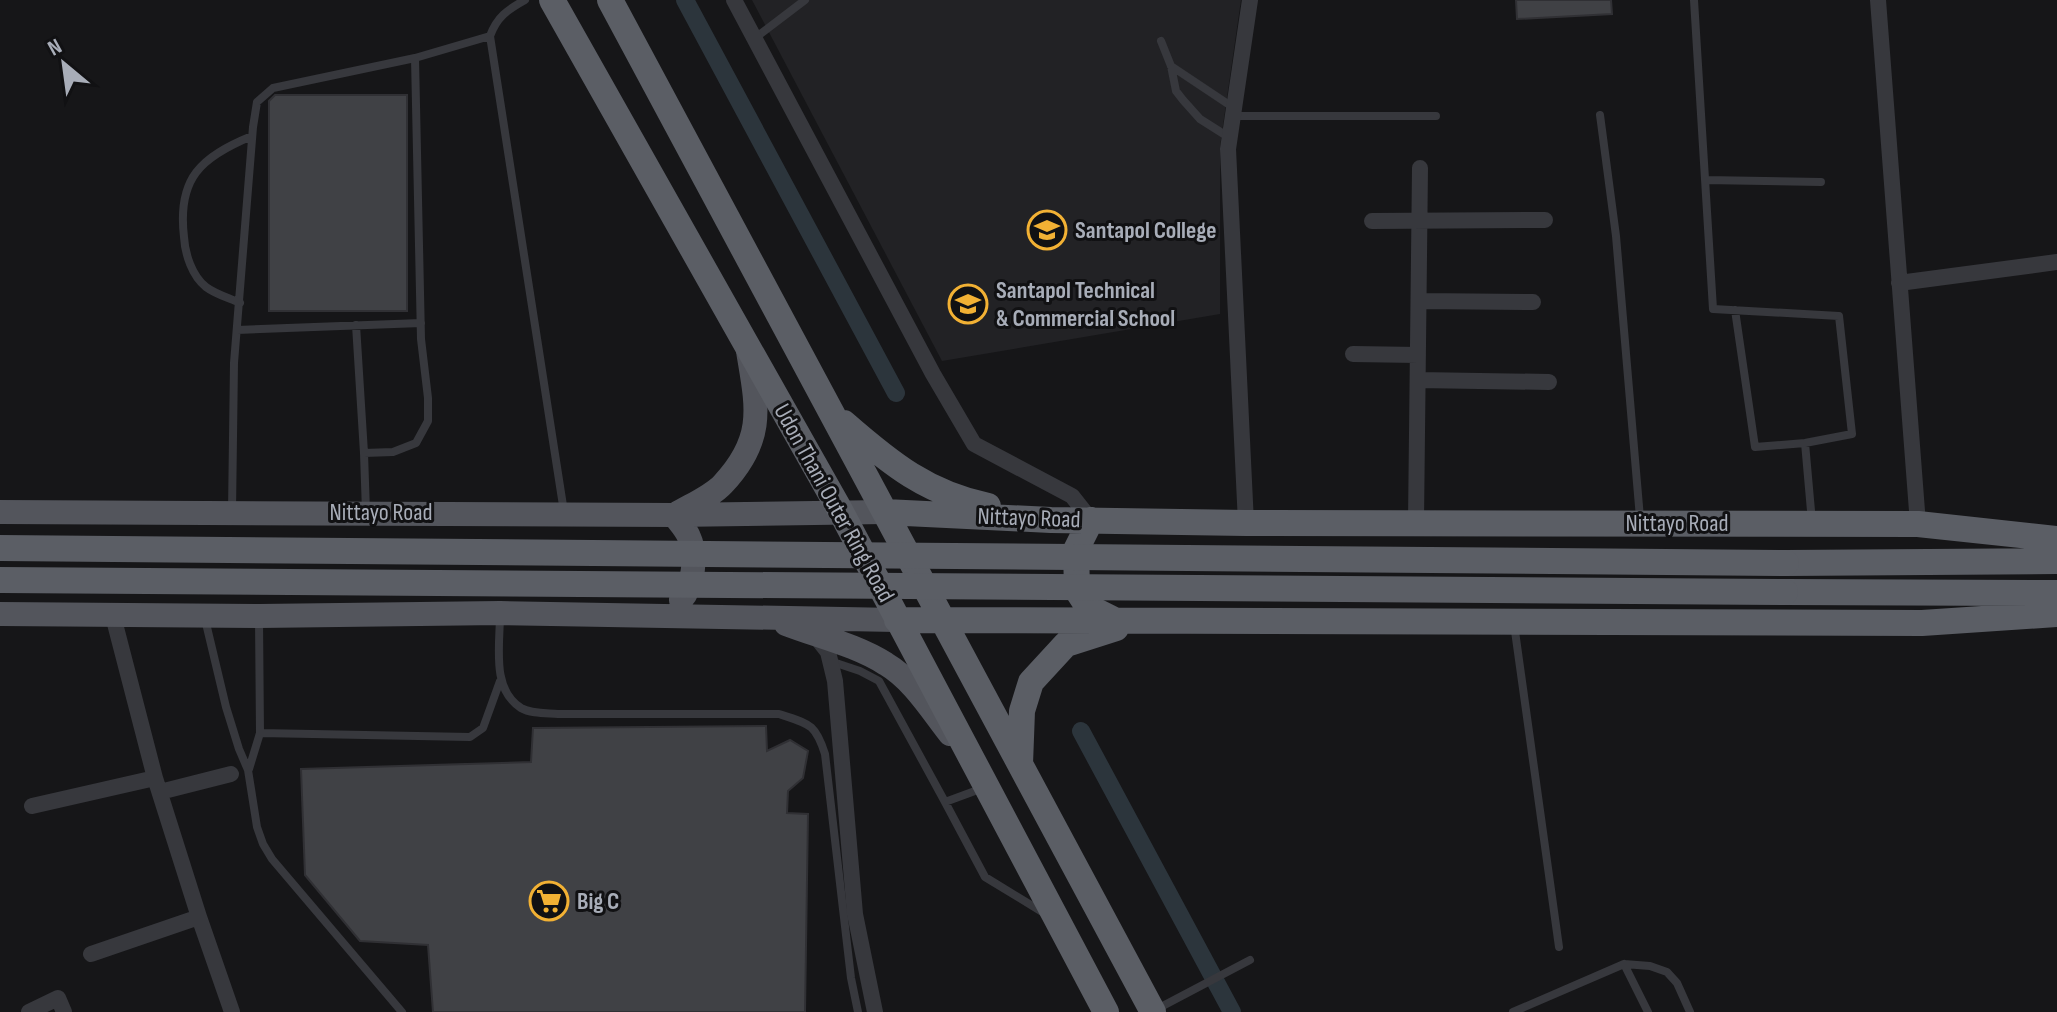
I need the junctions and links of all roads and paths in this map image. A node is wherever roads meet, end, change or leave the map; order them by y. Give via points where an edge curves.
1 (525, 0) edge
2 (552, 0) edge
3 (610, 0) edge
4 (734, 0) edge
5 (805, 0) edge
6 (1250, 0) edge
7 (1694, 0) edge
8 (1878, 0) edge
9 (490, 36) junction
10 (754, 38) junction
11 (1161, 41) dead end
12 (415, 58) junction
13 (1171, 66) junction
14 (1234, 112) junction
15 (1600, 115) dead end
16 (1436, 116) dead end
17 (252, 136) junction
18 (1230, 138) junction
19 (1420, 168) dead end
20 (1705, 180) junction
21 (1821, 182) dead end
22 (1545, 220) dead end
23 (1372, 221) dead end
24 (1420, 221) junction
25 (2057, 262) edge
26 (1899, 283) junction
27 (1419, 301) junction
28 (1533, 302) dead end
29 (240, 303) junction
30 (1735, 310) junction
31 (421, 323) junction
32 (356, 325) junction
33 (237, 330) junction
34 (748, 347) junction
35 (1353, 354) dead end
36 (1418, 355) junction
37 (1418, 380) junction
38 (1549, 382) dead end
39 (833, 413) junction
40 (1805, 443) junction
41 (364, 453) junction
42 (0, 512) edge
43 (232, 512) junction
44 (366, 512) junction
45 (841, 512) junction
46 (885, 512) junction
47 (564, 513) junction
48 (674, 515) junction
49 (1051, 520) junction
50 (1091, 520) junction
51 (1416, 522) junction
52 (1246, 523) junction
53 (1641, 523) junction
54 (1812, 523) junction
55 (1918, 524) junction
56 (2057, 539) edge
57 (0, 548) edge
58 (2057, 561) edge
59 (0, 580) edge
60 (2057, 593) edge
61 (500, 613) junction
62 (0, 614) edge
63 (2057, 614) edge
64 (204, 615) junction
65 (669, 615) junction
66 (113, 616) junction
67 (259, 616) junction
68 (767, 617) junction
69 (897, 620) junction
70 (1126, 620) junction
71 (942, 621) junction
72 (1514, 623) junction
73 (814, 634) junction
74 (830, 661) junction
75 (500, 681) junction
76 (260, 733) junction
77 (1020, 764) junction
78 (248, 770) junction
79 (231, 774) dead end
80 (985, 782) junction
81 (157, 785) junction
82 (945, 802) junction
83 (32, 806) dead end
84 (199, 917) junction
85 (1058, 921) junction
86 (1559, 947) dead end
87 (91, 954) dead end
88 (1250, 960) dead end
89 (1624, 964) junction
90 (29, 1012) edge
91 (64, 1012) edge
92 (232, 1012) edge
93 (402, 1012) edge
94 (858, 1012) edge
95 (875, 1012) edge
96 (1106, 1012) edge
97 (1153, 1012) edge
98 (1513, 1012) edge
99 (1648, 1012) edge
100 (1690, 1012) edge

1 - 9 lane via 504,12
2 - 34 highway, Udon Thani Outer Ring Road
3 - 39 highway, Udon Thani Outer Ring Road
4 - 10 street
5 - 10 lane
6 - 14 street
7 - 20 lane
8 - 26 street
9 - 12 lane
9 - 47 lane
10 - 50 street via 974,444 1072,496
11 - 13 lane
12 - 17 lane via 273,88 257,102
12 - 31 lane
13 - 14 lane
13 - 18 lane via 1183,100 1200,119
14 - 16 lane
14 - 18 street
15 - 53 lane
17 - 29 lane
17 - 29 lane via 219,150 201,165 184,194 181,213 185,250 196,275 206,287
18 - 52 street
19 - 24 street
20 - 21 lane
20 - 30 lane via 1713,309
22 - 24 street
23 - 24 street
24 - 27 street
25 - 26 street
26 - 55 street
27 - 28 street
27 - 36 street
29 - 33 lane
30 - 40 lane via 1755,447
30 - 40 lane via 1839,316 1852,434
31 - 32 lane
31 - 41 lane via 428,421 416,443 393,452
32 - 33 lane
32 - 41 lane
33 - 43 lane
34 - 45 highway, Udon Thani Outer Ring Road
34 - 48 main road via 757,404 752,443 722,485
35 - 36 street
36 - 37 street
37 - 38 street
37 - 51 street
39 - 46 highway, Udon Thani Outer Ring Road
39 - 49 highway via 904,473 960,500
40 - 54 lane
41 - 44 lane
42 - 43 main road, Nittayo Road
43 - 44 main road, Nittayo Road
44 - 47 main road, Nittayo Road
45 - 46 main road, Nittayo Road
45 - 48 main road, Nittayo Road
45 - 69 highway, Udon Thani Outer Ring Road
46 - 49 highway, Nittayo Road
46 - 71 highway, Udon Thani Outer Ring Road
47 - 48 main road, Nittayo Road
48 - 65 main road via 690,538 694,567 686,595
49 - 50 highway, Nittayo Road
50 - 52 highway, Nittayo Road
50 - 70 highway via 1076,550 1077,590 1088,607
51 - 52 highway, Nittayo Road
51 - 53 highway, Nittayo Road
53 - 54 highway, Nittayo Road
54 - 55 highway, Nittayo Road
55 - 56 highway, Nittayo Road
57 - 58 highway, Nittayo Road, bridge
59 - 60 highway, bridge
61 - 65 main road
61 - 67 main road
61 - 75 lane
62 - 66 main road
63 - 72 highway via 1922,623
64 - 66 main road
64 - 67 main road
64 - 78 lane
65 - 68 main road
66 - 81 street
67 - 76 lane
68 - 69 main road
68 - 73 main road
69 - 71 highway
69 - 80 highway, Udon Thani Outer Ring Road
70 - 71 highway
70 - 72 highway
70 - 77 highway via 1066,644 1031,682 1022,711
71 - 77 highway, Udon Thani Outer Ring Road
72 - 86 lane
73 - 74 street
73 - 80 main road via 857,648 900,674
74 - 82 lane via 879,681
74 - 95 street via 855,914
75 - 76 lane via 483,728 470,737
75 - 94 lane via 506,693 530,711 779,714 818,733
76 - 78 lane
77 - 97 highway, Udon Thani Outer Ring Road
78 - 93 lane via 251,802 272,859
79 - 81 street
80 - 82 lane
80 - 85 highway, Udon Thani Outer Ring Road
81 - 83 street
81 - 84 street
82 - 85 lane via 985,877
84 - 87 street
84 - 92 street
85 - 96 highway, Udon Thani Outer Ring Road
88 - 97 lane
89 - 98 lane
89 - 99 lane
89 - 100 lane via 1667,972
90 - 91 street via 58,998

